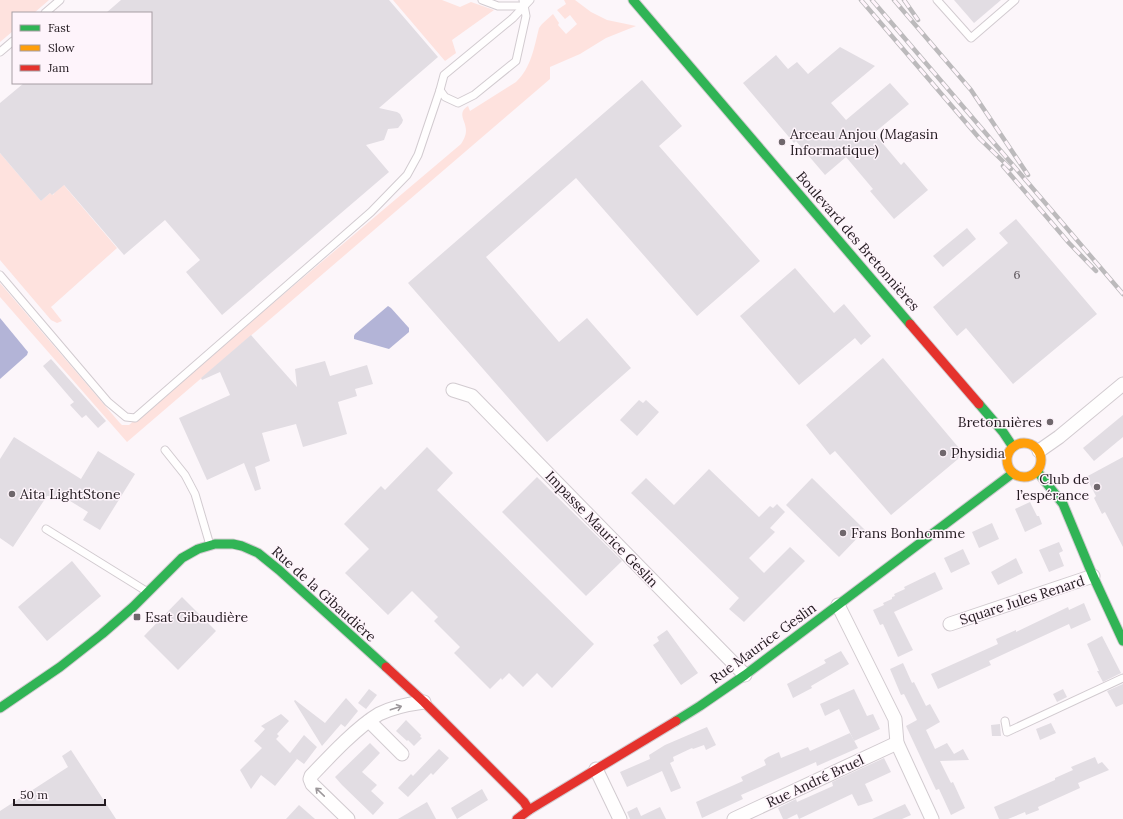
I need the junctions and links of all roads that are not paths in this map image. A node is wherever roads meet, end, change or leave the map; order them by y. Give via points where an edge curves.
1 (60, 0) edge
2 (482, 0) edge
3 (530, 0) edge
4 (633, 0) edge
5 (937, 0) edge
6 (1014, 0) edge
7 (523, 3) edge
8 (46, 12) edge
9 (12, 42) edge
10 (0, 52) edge
11 (440, 90) junction
12 (0, 275) edge
13 (1123, 384) edge
14 (453, 390) dead end
15 (1013, 447) junction
16 (165, 450) dead end
17 (1039, 451) junction
18 (1037, 471) junction
19 (1013, 473) junction
20 (46, 529) dead end
21 (210, 545) junction
22 (1093, 576) junction
23 (148, 592) junction
24 (838, 605) junction
25 (950, 624) dead end
26 (1123, 641) edge
27 (745, 675) junction
28 (1123, 678) edge
29 (424, 702) junction
30 (0, 708) edge
31 (1005, 721) dead end
32 (369, 722) junction
33 (897, 743) junction
34 (402, 754) dead end
35 (596, 769) junction
36 (529, 810) junction
37 (519, 818) edge
38 (348, 819) edge
39 (620, 819) edge
40 (734, 819) edge
41 (932, 819) edge

1 - 8 lane
2 - 7 lane via 498,6
3 - 7 lane
4 - 15 street, Boulevard des Bretonnières via 1003,432
5 - 6 lane via 971,38
7 - 11 lane via 512,18 444,75
7 - 11 lane via 526,16 516,61 474,95 458,103 445,97
9 - 10 lane
11 - 12 lane via 418,155 406,175 371,212 134,418 126,417 108,402
13 - 17 street via 1064,434
14 - 27 street, Impasse Maurice Geslin via 472,396
15 - 17 street via 1025,443
15 - 19 street via 1007,460
16 - 21 lane via 186,475 195,494
17 - 18 street via 1041,459
18 - 19 street via 1023,477
18 - 22 street via 1062,504
19 - 24 street, Rue Maurice Geslin
20 - 23 lane
21 - 23 street, Rue de la Gibaudière via 182,558
21 - 29 street, Rue de la Gibaudière via 236,545 251,549 263,557
22 - 25 street, Square Jules Renard
22 - 26 street
23 - 30 street, Rue de la Gibaudière via 83,649
24 - 27 street, Rue Maurice Geslin
24 - 33 street via 895,719
27 - 35 street, Rue Maurice Geslin via 700,706
28 - 31 lane via 1007,732
32 -> 29 street via 395,708
29 - 36 street, Rue de la Gibaudière
32 - 34 street
38 -> 32 street via 310,779 354,733
33 - 40 street, Rue André Bruel
33 - 41 street
35 - 36 street, Rue Maurice Geslin
35 - 39 street
36 - 37 street, Rue Maurice Geslin

